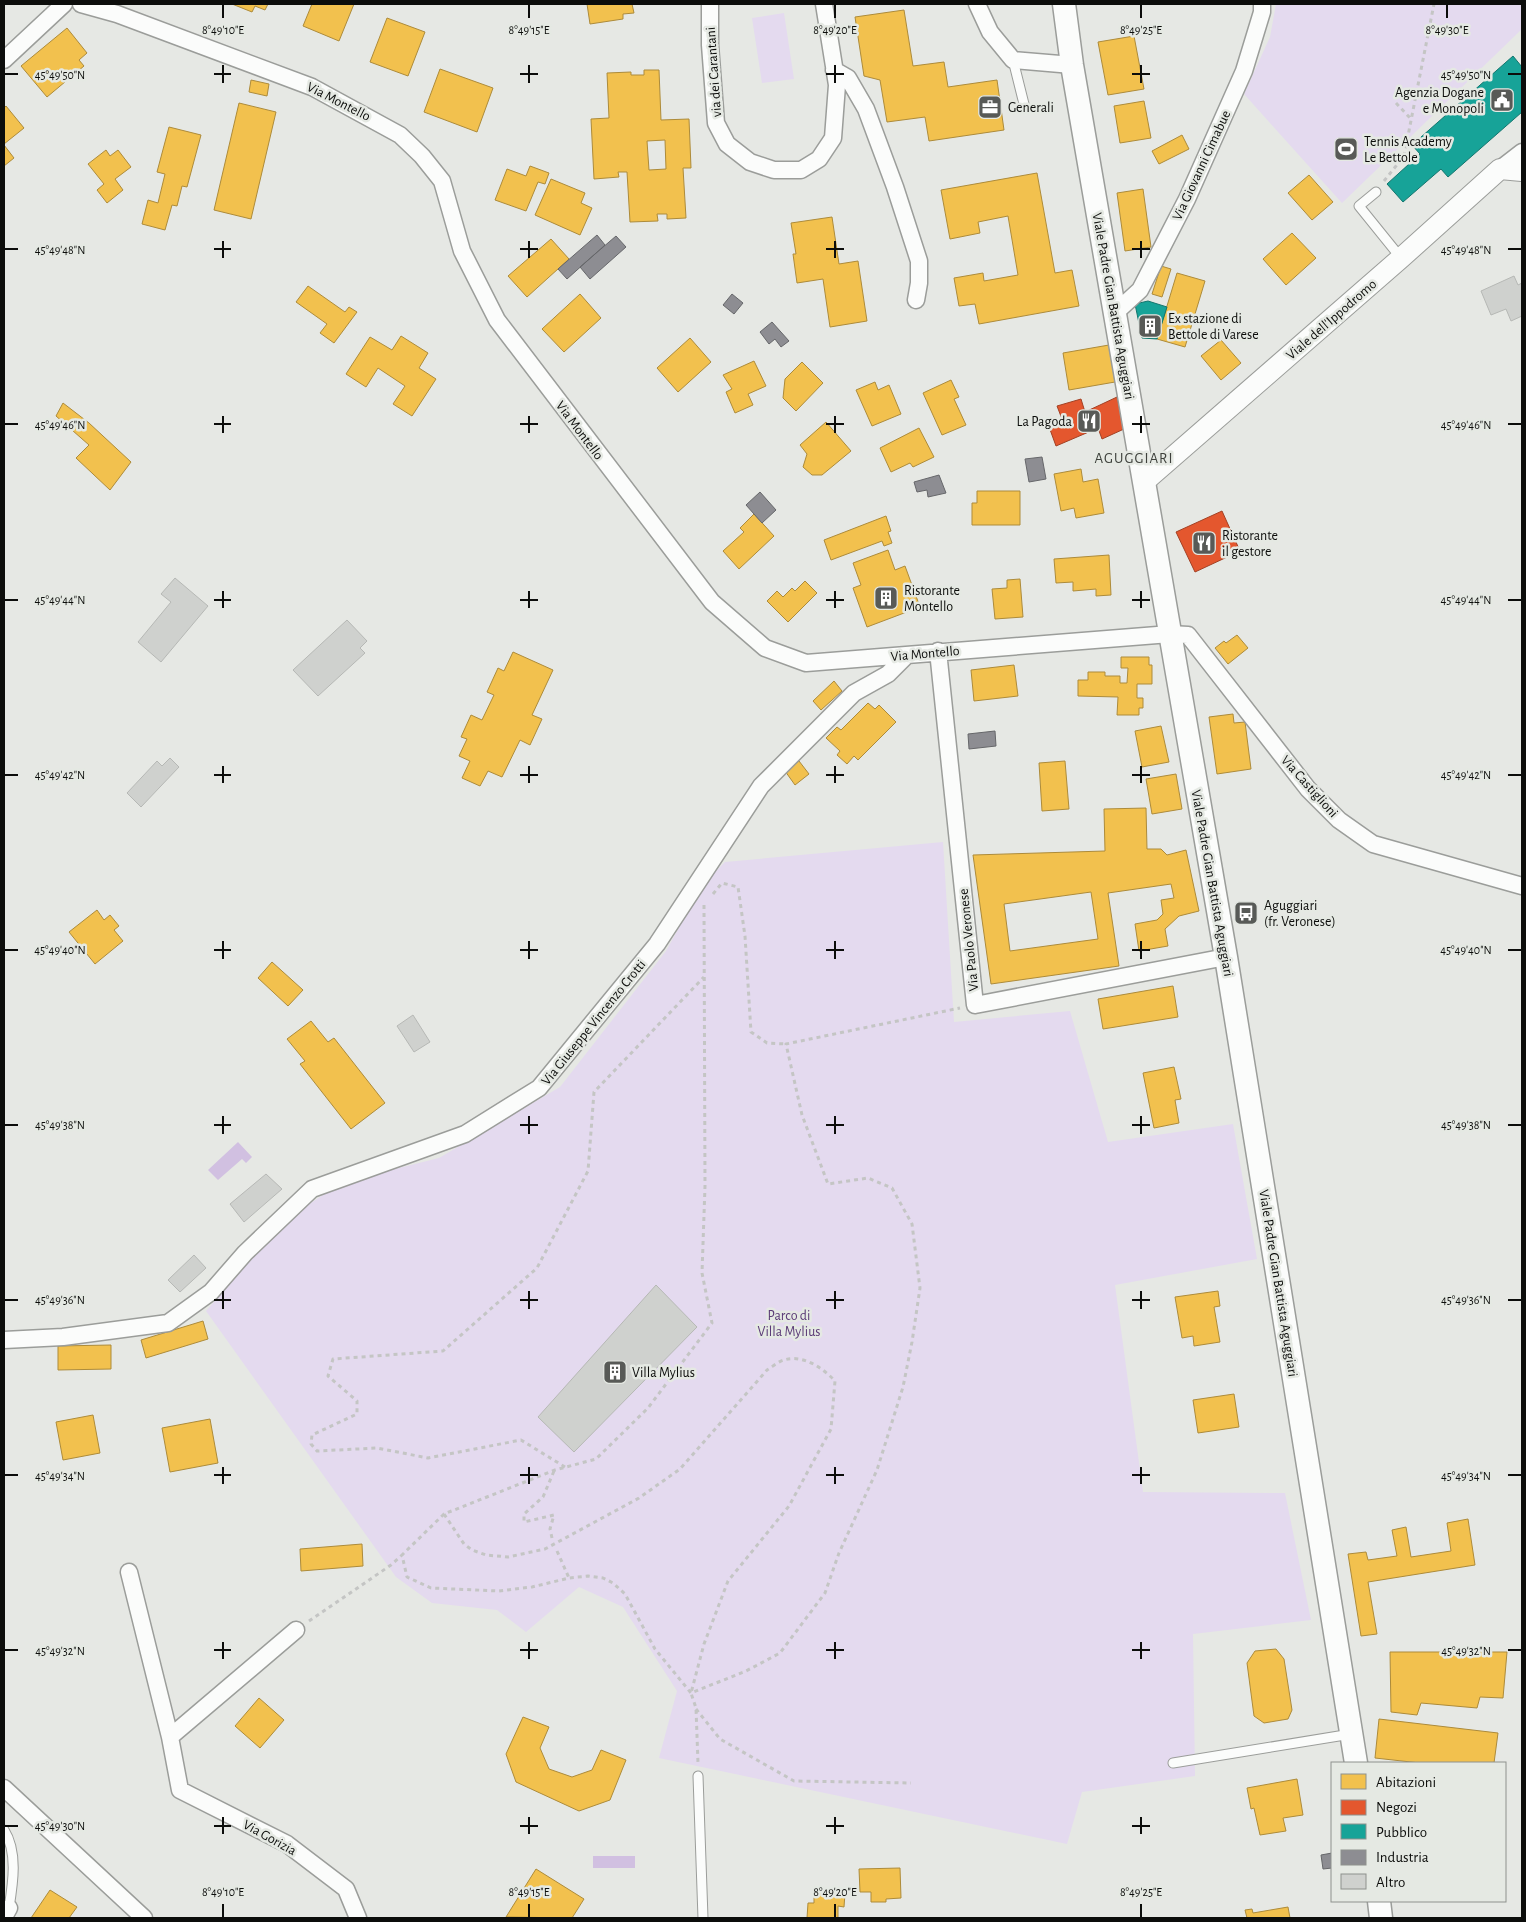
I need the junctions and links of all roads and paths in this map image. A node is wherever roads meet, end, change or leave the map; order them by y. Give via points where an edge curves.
1 (64, 4) edge
2 (81, 4) edge
3 (710, 4) edge
4 (824, 4) edge
5 (977, 4) edge
6 (1064, 4) edge
7 (1262, 4) edge
8 (1434, 4) edge
9 (4, 60) edge
10 (1013, 60) junction
11 (1072, 66) junction
12 (834, 70) junction
13 (1396, 103) dead end
14 (1024, 104) dead end
15 (1411, 120) junction
16 (1522, 152) edge
17 (1500, 169) junction
18 (1522, 171) edge
19 (1376, 192) joint
20 (1401, 258) junction
21 (916, 300) dead end
22 (1116, 312) junction
23 (1144, 482) junction
24 (1170, 634) junction
25 (938, 651) junction
26 (907, 655) junction
27 (1522, 886) edge
28 (1226, 957) junction
29 (705, 976) junction
30 (975, 1005) junction
31 (786, 1044) junction
32 (4, 1340) edge
33 (565, 1467) junction
34 (554, 1470) junction
35 (444, 1514) junction
36 (552, 1538) dead end
37 (557, 1551) dead end
38 (402, 1555) junction
39 (129, 1572) dead end
40 (569, 1578) junction
41 (296, 1630) joint
42 (691, 1692) junction
43 (696, 1708) junction
44 (1352, 1734) junction
45 (170, 1737) junction
46 (1356, 1762) edge
47 (1173, 1763) dead end
48 (698, 1776) joint
49 (911, 1783) dead end
50 (4, 1788) edge
51 (4, 1830) edge
52 (1379, 1902) edge
53 (7, 1912) edge
54 (144, 1918) edge
55 (358, 1918) edge
56 (703, 1918) edge
57 (1381, 1918) edge

1 - 9 street
2 - 26 street, Via Montello via 126,17 312,87 400,134 442,181 462,251 496,320 712,602 765,648 806,663
3 - 12 street, via dei Carantani via 716,122 727,144 750,162 774,170 801,170 819,159 833,138 837,85
4 - 12 street, via dei Carantani
5 - 10 street via 990,32
6 - 11 main road, Viale Padre Gian Battista Aguggiari
7 - 22 street, Via Giovanni Cimabue via 1244,71 1187,199 1140,290
8 - 15 path
10 - 11 street
10 - 14 lane
11 - 22 main road, Viale Padre Gian Battista Aguggiari
12 - 21 street via 848,78 866,109 895,188 920,261
13 - 15 path
15 - 19 path via 1404,156
16 - 17 street
17 - 18 street
17 - 20 street, Viale dell'Ippodromo
19 - 20 lane via 1359,206
20 - 23 street, Viale dell'Ippodromo
22 - 23 main road, Viale Padre Gian Battista Aguggiari
23 - 24 main road, Viale Padre Gian Battista Aguggiari
24 - 25 street, Via Montello
24 - 27 street, Via Castiglioni via 1188,636 1308,789 1346,825 1374,844
24 - 28 main road, Viale Padre Gian Battista Aguggiari
25 - 26 street, Via Montello
25 - 30 street, Via Paolo Veronese
26 - 32 street, Via Giuseppe Vincenzo Crotti via 888,674 854,693 761,786 656,944 539,1088 465,1134 312,1189 245,1253 211,1292 168,1323 64,1337
28 - 30 street, Via Paolo Veronese
28 - 44 main road, Viale Padre Gian Battista Aguggiari
29 - 31 path via 704,905 722,883 738,887 745,936 751,1032 767,1043
29 - 33 path via 702,1273 712,1323 635,1421 596,1459
29 - 33 path via 594,1092 588,1171 537,1268 443,1351 333,1359 328,1376 357,1401 357,1414 312,1435 310,1444 317,1451 377,1448 428,1458 521,1440
30 - 31 path
31 - 42 path via 802,1115 828,1184 868,1178 892,1188 912,1224 920,1288 902,1387 877,1470 839,1552 825,1593 780,1653 746,1671
33 - 34 path
34 - 35 path
34 - 36 path via 543,1497 524,1514 524,1522 554,1515 550,1529
35 - 38 path
35 - 42 path via 464,1544 486,1555 508,1557 545,1549 639,1498 680,1469 767,1370 785,1359 805,1360 826,1372 835,1381 831,1429 789,1506 728,1581 704,1644
37 - 40 path
38 - 40 path via 407,1577 431,1588 499,1591
38 - 41 path
39 - 45 street, Via Gorizia
40 - 42 path via 603,1578 625,1594 655,1649
41 - 45 street
42 - 43 path
43 - 48 path
43 - 49 path via 720,1739 794,1781
44 - 46 main road, Viale Padre Gian Battista Aguggiari
44 - 47 lane
45 - 55 street, Via Gorizia via 180,1790 287,1844 346,1889
48 - 56 lane
50 - 54 street
51 - 53 lane via 8,1836 14,1872
52 - 57 main road

